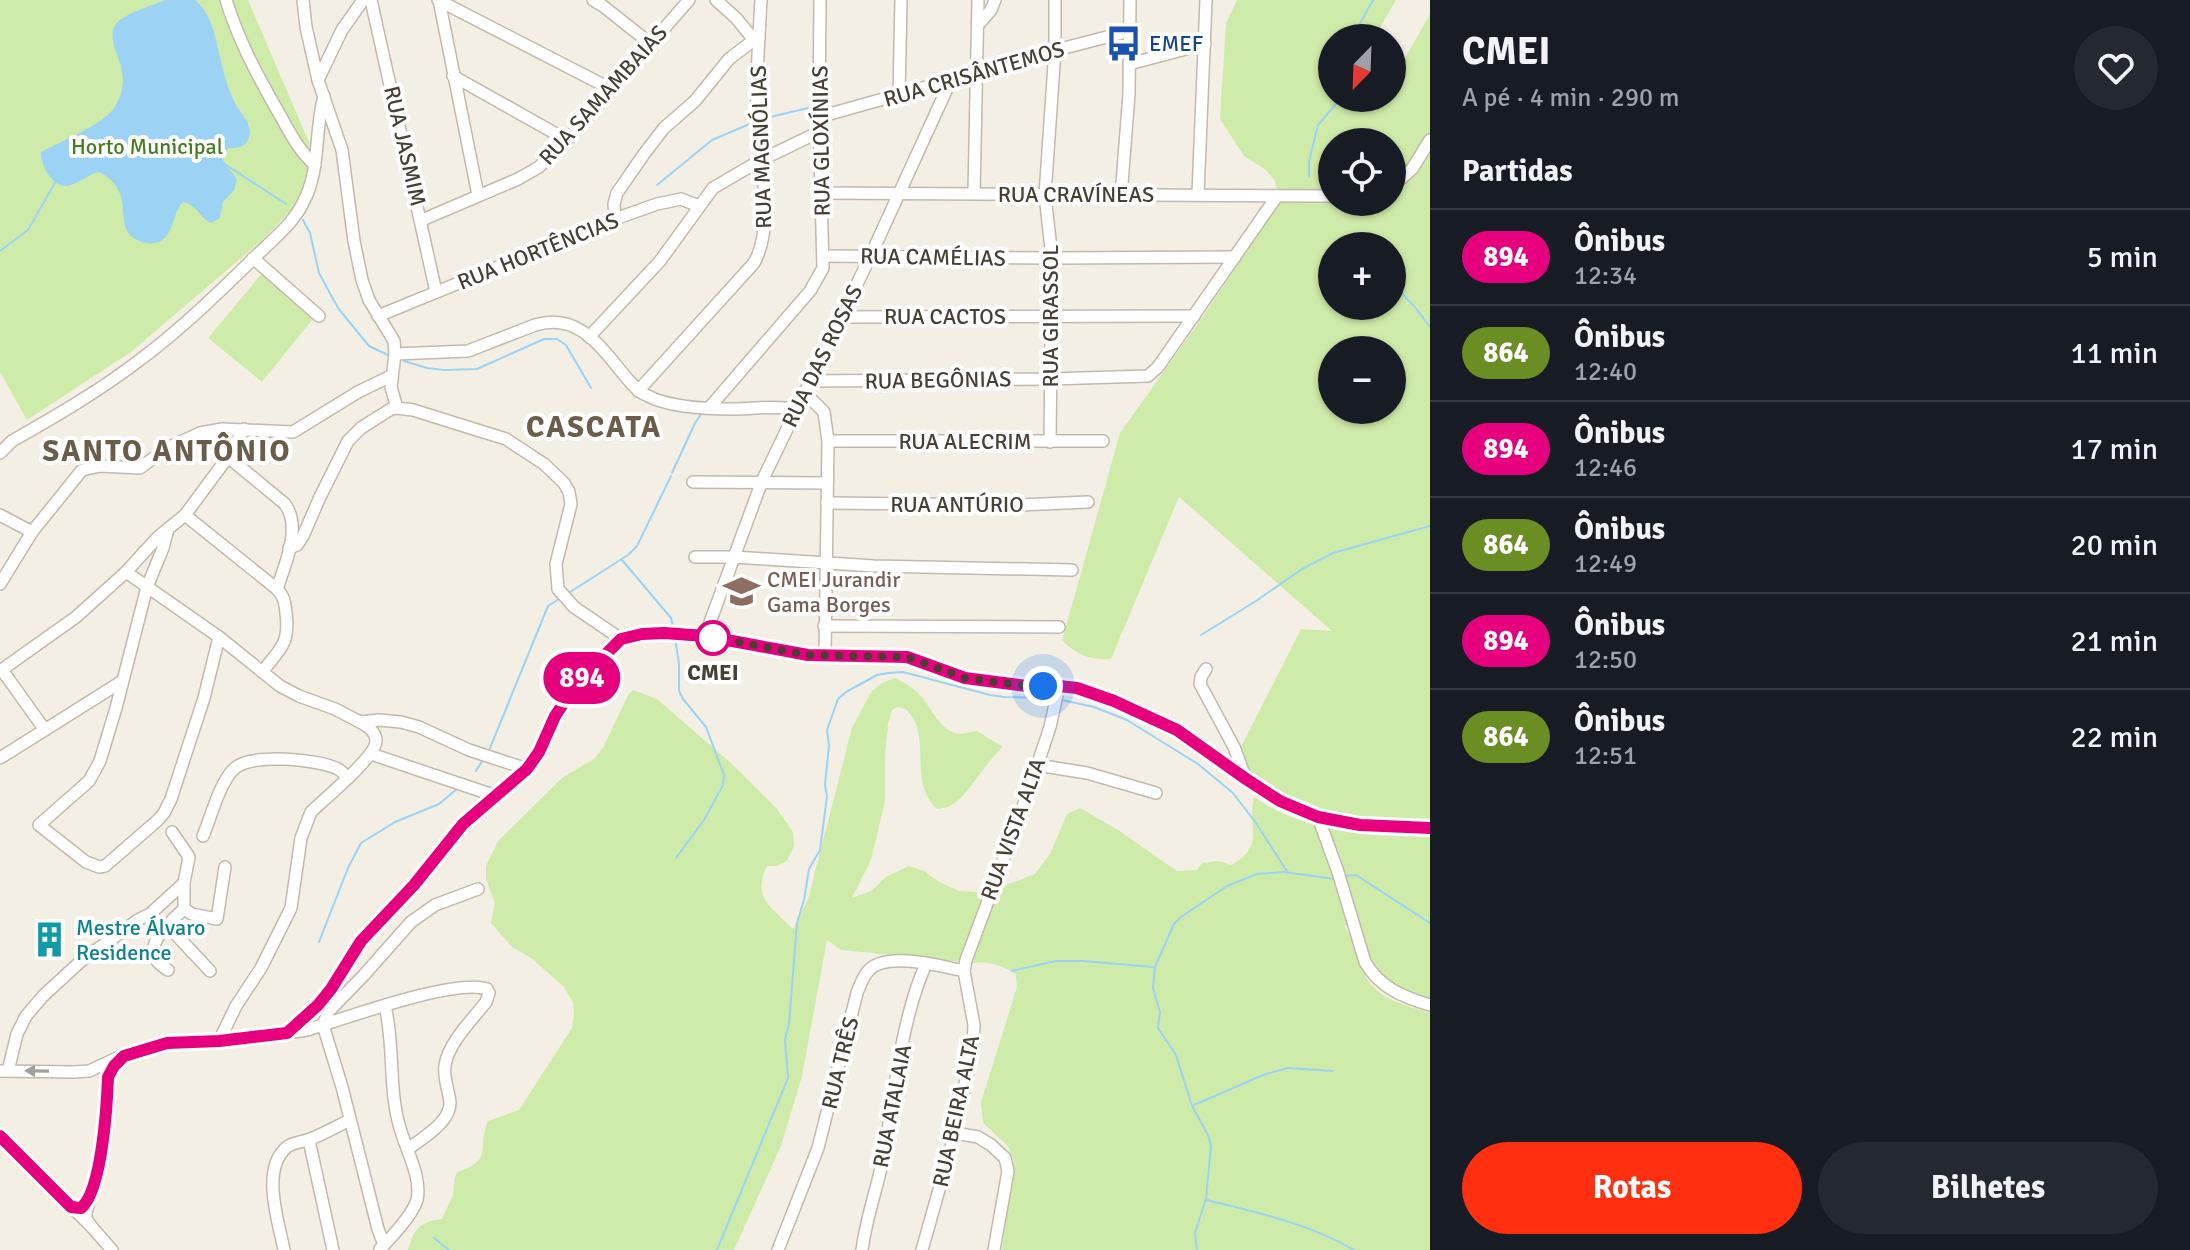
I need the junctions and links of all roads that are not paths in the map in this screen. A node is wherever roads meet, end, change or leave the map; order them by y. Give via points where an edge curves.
1 (226, 0) edge
2 (303, 0) edge
3 (363, 0) edge
4 (371, 0) edge
5 (438, 0) edge
6 (593, 0) edge
7 (689, 0) edge
8 (716, 0) edge
9 (761, 0) edge
10 (820, 0) edge
11 (901, 0) edge
12 (978, 0) edge
13 (995, 0) edge
14 (1055, 0) edge
15 (1130, 0) edge
16 (1206, 0) edge
17 (978, 25) junction
18 (1130, 31) junction
19 (757, 39) junction
20 (651, 44) junction
21 (1205, 44) junction
22 (1055, 50) junction
23 (1129, 64) junction
24 (975, 71) junction
25 (453, 76) junction
26 (318, 80) junction
27 (951, 80) junction
28 (611, 89) junction
29 (899, 95) junction
30 (324, 96) junction
31 (819, 117) junction
32 (819, 132) junction
33 (567, 140) junction
34 (1430, 140) edge
35 (761, 160) junction
36 (315, 165) junction
37 (1406, 176) edge
38 (821, 193) junction
39 (974, 193) junction
40 (900, 194) junction
41 (1198, 194) junction
42 (478, 195) junction
43 (1045, 195) junction
44 (1121, 196) junction
45 (1277, 196) junction
46 (1318, 196) edge
47 (699, 206) junction
48 (615, 219) junction
49 (422, 220) junction
50 (823, 256) junction
51 (870, 257) junction
52 (1235, 257) junction
53 (253, 258) junction
54 (1052, 258) junction
55 (436, 292) junction
56 (319, 316) dead end
57 (378, 316) junction
58 (1051, 316) junction
59 (1194, 316) junction
60 (841, 317) junction
61 (589, 337) junction
62 (395, 354) junction
63 (391, 376) junction
64 (1050, 379) junction
65 (810, 381) junction
66 (638, 391) junction
67 (804, 392) junction
68 (397, 408) junction
69 (709, 408) junction
70 (795, 409) junction
71 (244, 429) junction
72 (828, 441) junction
73 (1103, 441) dead end
74 (6, 442) edge
75 (1050, 442) junction
76 (0, 453) edge
77 (228, 457) junction
78 (762, 481) junction
79 (693, 482) dead end
80 (827, 483) junction
81 (1088, 502) dead end
82 (827, 503) junction
83 (0, 515) edge
84 (185, 515) junction
85 (168, 529) junction
86 (32, 532) junction
87 (289, 548) junction
88 (695, 557) dead end
89 (734, 557) junction
90 (827, 563) junction
91 (1072, 570) dead end
92 (126, 572) junction
93 (0, 584) edge
94 (147, 587) junction
95 (277, 589) junction
96 (824, 626) junction
97 (1059, 627) dead end
98 (705, 636) junction
99 (219, 637) junction
100 (621, 639) junction
101 (825, 656) junction
102 (1206, 669) dead end
103 (1, 671) edge
104 (262, 672) junction
105 (121, 682) junction
106 (1059, 686) junction
107 (360, 722) junction
108 (45, 730) junction
109 (371, 754) junction
110 (0, 758) edge
111 (1037, 765) junction
112 (527, 769) junction
113 (348, 778) junction
114 (1246, 779) junction
115 (1156, 793) dead end
116 (496, 796) junction
117 (1318, 817) junction
118 (1430, 828) edge
119 (172, 832) dead end
120 (203, 836) dead end
121 (225, 867) dead end
122 (184, 883) junction
123 (478, 889) dead end
124 (184, 909) junction
125 (167, 925) junction
126 (926, 964) junction
127 (168, 970) dead end
128 (210, 971) dead end
129 (964, 971) junction
130 (1430, 1005) edge
131 (385, 1006) junction
132 (324, 1021) junction
133 (287, 1033) junction
134 (219, 1041) junction
135 (124, 1056) junction
136 (4, 1071) edge
137 (74, 1072) junction
138 (108, 1087) junction
139 (350, 1120) junction
140 (955, 1133) junction
141 (0, 1136) edge
142 (309, 1140) junction
143 (408, 1149) junction
144 (89, 1202) junction
145 (71, 1207) junction
146 (91, 1226) junction
147 (382, 1248) edge
148 (112, 1250) edge
149 (284, 1250) edge
150 (333, 1250) edge
151 (778, 1250) edge
152 (862, 1250) edge
153 (922, 1250) edge
154 (994, 1250) edge

1 - 36 street via 251,65 298,147
2 - 26 street
3 - 26 street
4 - 49 street, RUA JASMIM
5 - 25 street
5 - 28 street
6 - 20 street
7 - 20 street, RUA SAMAMBAIAS
8 - 19 street
9 - 19 street, RUA MAGNÓLIAS
10 - 31 street, RUA GLOXÍNIAS
11 - 29 street
12 - 17 street
13 - 17 street
14 - 22 street, RUA GIRASSOL
15 - 18 street
16 - 21 street
17 - 24 street
18 - 22 street, RUA CRISÂNTEMOS
18 - 23 street
19 - 35 street, RUA MAGNÓLIAS
19 - 48 street via 729,59 695,101 664,128 617,193
20 - 28 street, RUA SAMAMBAIAS
21 - 23 street
21 - 41 street
22 - 24 street, RUA CRISÂNTEMOS
22 - 43 street, RUA GIRASSOL
23 - 44 street
24 - 27 street, RUA CRISÂNTEMOS
24 - 39 street
25 - 33 street
25 - 42 street
26 - 30 street
27 - 29 street, RUA CRISÂNTEMOS
27 - 40 street, RUA DAS ROSAS
28 - 33 street, RUA SAMAMBAIAS
29 - 31 street, RUA CRISÂNTEMOS
30 - 36 street
30 - 57 street via 342,150 362,280
31 - 32 street, RUA GLOXÍNIAS
32 - 35 street
32 - 38 street, RUA GLOXÍNIAS
33 - 42 street, RUA SAMAMBAIAS via 530,173
34 - 37 street
35 - 47 street via 723,181
35 - 66 street, RUA MAGNÓLIAS via 761,250
36 - 53 street via 302,206
38 - 40 street, RUA CRAVÍNEAS
38 - 50 street, RUA GLOXÍNIAS
39 - 40 street, RUA CRAVÍNEAS
39 - 43 street, RUA CRAVÍNEAS
40 - 51 street, RUA DAS ROSAS
41 - 44 street, RUA CRAVÍNEAS
41 - 45 street, RUA CRAVÍNEAS
42 - 49 street, RUA SAMAMBAIAS
43 - 44 street, RUA CRAVÍNEAS
43 - 54 street, RUA GIRASSOL
45 - 46 street, RUA CRAVÍNEAS
45 - 52 street
47 - 48 street, RUA HORTÊNCIAS via 681,199
47 - 61 street via 660,261
48 - 55 street, RUA HORTÊNCIAS
49 - 55 street, RUA JASMIM
50 - 51 street, RUA CAMÉLIAS
50 - 69 street, RUA GLOXÍNIAS via 817,280
51 - 54 street, RUA CAMÉLIAS
51 - 60 street, RUA DAS ROSAS
52 - 54 street, RUA CAMÉLIAS
52 - 59 street
53 - 56 street
53 - 74 street via 140,360
54 - 58 street, RUA GIRASSOL
55 - 57 street, RUA HORTÊNCIAS
57 - 62 street via 394,341
58 - 59 street, RUA CACTOS
58 - 60 street, RUA CACTOS
58 - 64 street, RUA GIRASSOL
59 - 64 street, RUA BEGÔNIAS via 1152,374
60 - 65 street, RUA DAS ROSAS
61 - 62 street via 570,324 544,322 468,351
61 - 66 street
62 - 63 street
63 - 68 street
63 - 71 street via 293,432
64 - 65 street, RUA BEGÔNIAS
64 - 75 street, RUA GIRASSOL
65 - 67 street, RUA DAS ROSAS
66 - 69 street via 656,400
67 - 70 street, RUA DAS ROSAS
67 - 72 street via 824,412
68 - 87 street via 348,441 303,536
68 - 100 street via 506,439 564,483 571,504 556,564 558,589 574,607
69 - 70 street
70 - 78 street, RUA DAS ROSAS
71 - 77 street
71 - 86 street via 200,433 140,468 82,470
72 - 75 street, RUA ALECRIM
72 - 80 street
73 - 75 street, RUA ALECRIM
74 - 76 street
77 - 84 street
77 - 87 street via 290,511
78 - 79 street
78 - 80 street
78 - 89 street, RUA DAS ROSAS
80 - 82 street
81 - 82 street, RUA ANTÚRIO
82 - 90 street
83 - 86 street
84 - 85 street
84 - 95 street
85 - 92 street
85 - 94 street
86 - 93 street
87 - 95 street
88 - 89 street
89 - 90 street
89 - 98 street, RUA DAS ROSAS
90 - 91 street
90 - 96 street
92 - 94 street
92 - 103 street via 76,617
94 - 99 street
94 - 105 street
95 - 104 street via 286,605 287,636
96 - 97 street
96 - 101 street
98 - 100 street via 664,633
98 - 101 street
99 - 104 street
99 - 105 street via 164,813 99,867 39,825 94,773
100 - 112 street via 567,696
101 - 106 street via 907,657 965,678
102 - 114 street via 1200,684
103 - 108 street
104 - 107 street via 292,693
105 - 108 street
106 - 111 street, RUA VISTA ALTA
106 - 114 street via 1097,694 1166,725
107 - 109 street via 375,735
107 - 112 street via 410,724
108 - 110 street
109 - 113 street
109 - 116 street
111 - 115 street
111 - 129 street, RUA VISTA ALTA
112 - 116 street
113 - 120 street via 309,761 243,763 222,788
113 - 134 street via 306,822 291,908
114 - 117 street
116 - 133 street via 463,824 361,941 318,1005
117 - 118 street
117 - 130 street via 1372,974 1393,991
119 - 122 street via 189,857
121 - 124 street via 217,919
122 - 124 street
122 - 136 street via 43,996 26,1016
123 - 132 street via 435,905 411,922
124 - 125 street
125 - 127 street via 154,952
125 - 128 street
126 - 129 street, RUA TRÊS
126 - 151 street, RUA TRÊS via 880,963 862,980 818,1148
126 - 152 street, RUA ATALAIA via 915,987
129 - 140 street, RUA BEIRA ALTA via 974,1035
131 - 132 street
131 - 143 street via 395,1102
131 - 143 street via 460,986 482,987 489,993 445,1064 448,1111
132 - 133 street
132 - 139 street
133 - 134 street
134 - 135 street via 167,1043
135 - 137 street
135 - 138 street via 111,1069
137 -> 136 street
137 - 138 street
138 - 144 street via 102,1152
139 - 142 street
139 - 147 street
140 - 153 street, RUA BEIRA ALTA
140 - 154 street via 978,1137 1005,1158 1008,1171
141 - 145 street
142 - 149 street via 284,1149 274,1171
142 - 150 street
143 - 147 street via 418,1197
144 - 145 street via 79,1209
144 - 146 street via 86,1217
145 - 146 street
146 - 148 street

